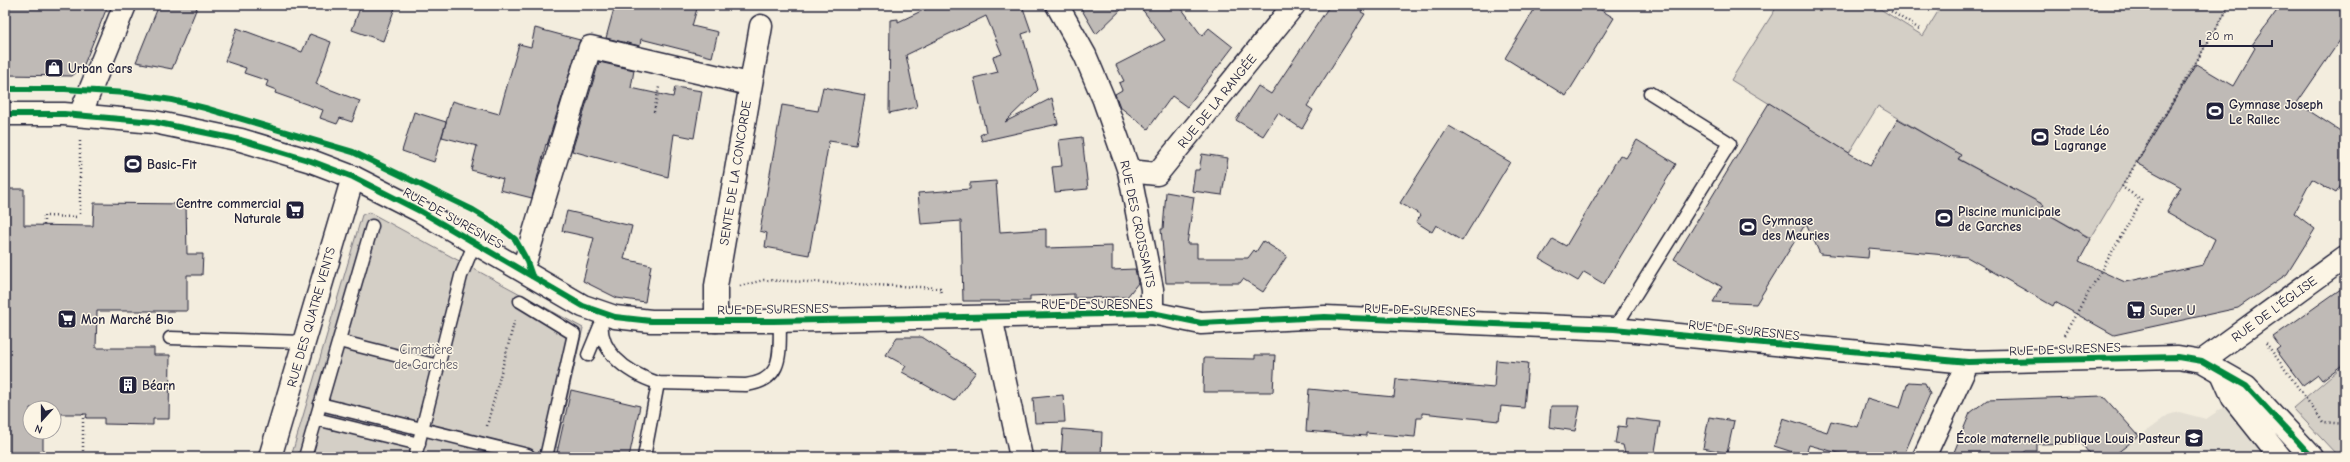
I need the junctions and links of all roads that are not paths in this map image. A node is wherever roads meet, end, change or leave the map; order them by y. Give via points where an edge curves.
1 (125, 5) edge
2 (1057, 5) edge
3 (1294, 5) edge
4 (761, 26) dead end
5 (749, 84) junction
6 (1650, 93) dead end
7 (5, 114) edge
8 (80, 115) junction
9 (1129, 171) junction
10 (353, 177) junction
11 (372, 226) dead end
12 (475, 242) junction
13 (2345, 257) edge
14 (526, 259) dead end
15 (520, 301) road end
16 (1152, 314) junction
17 (991, 317) junction
18 (601, 320) junction
19 (780, 320) junction
20 (716, 321) junction
21 (1614, 329) junction
22 (170, 338) dead end
23 (339, 340) junction
24 (303, 342) junction
25 (588, 355) dead end
26 (1968, 362) junction
27 (2202, 362) junction
28 (438, 366) junction
29 (2222, 373) junction
30 (658, 383) junction
31 (320, 404) junction
32 (316, 419) junction
33 (422, 430) junction
34 (418, 444) junction
35 (528, 455) dead end
36 (270, 457) edge
37 (305, 457) edge
38 (415, 457) edge
39 (546, 457) edge
40 (644, 457) edge
41 (1021, 457) edge
42 (1924, 457) edge
43 (2280, 457) edge
44 (2312, 457) edge

1 - 8 street
2 - 9 street, RUE DES CROISSANTS via 1085,55
3 - 9 street, RUE DE LA RANGÉE via 1158,174
4 - 5 street, SENTE DE LA CONCORDE
5 - 14 street via 590,47
5 - 20 street, SENTE DE LA CONCORDE via 716,286
6 - 21 lane via 1730,143
7 - 8 street, RUE DE SURESNES
8 - 10 street, RUE DE SURESNES via 154,122 241,140
9 - 16 street, RUE DES CROISSANTS via 1152,289
10 - 12 street, RUE DE SURESNES
10 - 24 street, RUE DES QUATRE VENTS
11 - 23 lane
12 - 18 street, RUE DE SURESNES via 583,306
12 - 28 lane via 461,276
13 - 27 street, RUE DE L'ÉGLISE
15 - 39 lane via 574,334
16 - 17 street, RUE DE SURESNES
16 - 21 street, RUE DE SURESNES via 1201,323 1325,317
17 - 19 street, RUE DE SURESNES
17 - 41 street
18 - 20 street, RUE DE SURESNES
18 - 25 lane
18 - 30 lane via 602,337 612,356 645,379
19 - 20 street, RUE DE SURESNES
19 - 30 lane via 779,353 770,378 746,385
21 - 26 street, RUE DE SURESNES
22 - 24 lane
23 - 28 lane
23 - 31 lane
24 - 36 street, RUE DES QUATRE VENTS
26 - 27 street, RUE DE SURESNES via 2178,357
26 - 42 street
27 - 29 street, RUE DE SURESNES
28 - 33 lane
29 - 43 street via 2233,398
29 - 44 street, RUE DE SURESNES via 2246,386
30 - 40 lane
31 - 32 lane
31 - 33 lane
32 - 34 lane
32 - 37 lane
33 - 34 lane
33 - 35 lane
34 - 38 lane

